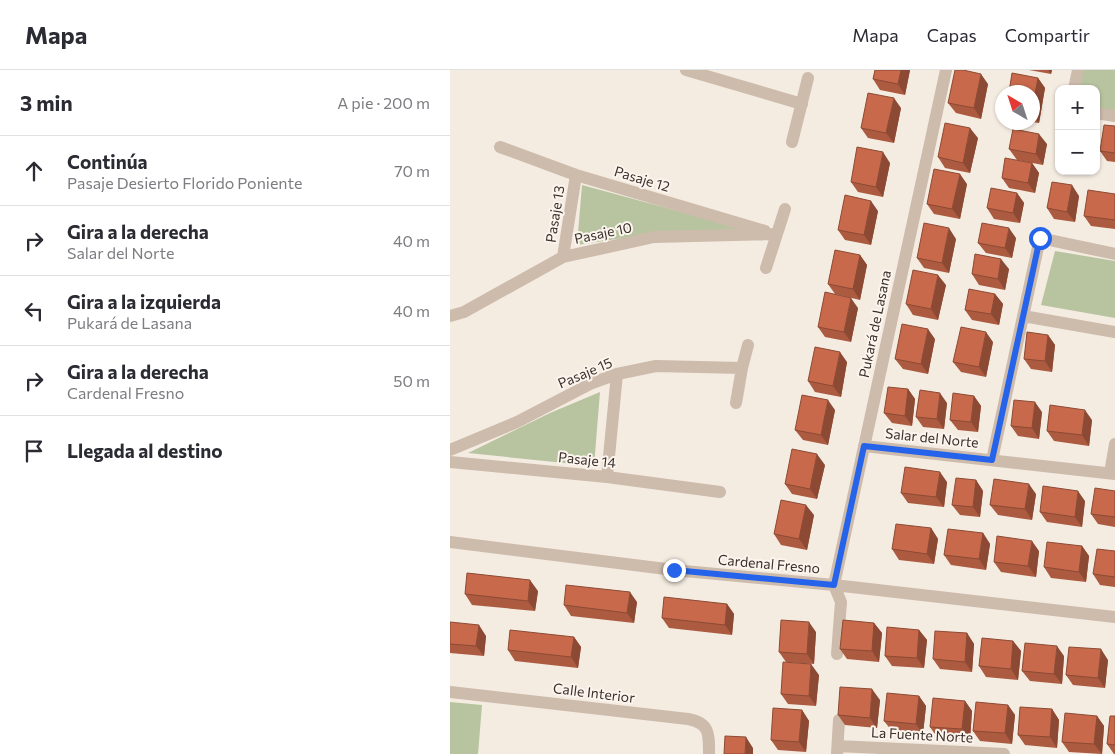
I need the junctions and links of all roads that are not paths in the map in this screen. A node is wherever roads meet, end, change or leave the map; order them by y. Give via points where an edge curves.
1 (686, 70) edge
2 (946, 70) edge
3 (1078, 70) edge
4 (808, 78) dead end
5 (1075, 85) edge
6 (802, 104) junction
7 (1100, 114) edge
8 (1115, 116) edge
9 (792, 142) dead end
10 (500, 147) dead end
11 (576, 175) junction
12 (785, 209) dead end
13 (777, 234) junction
14 (1115, 254) edge
15 (563, 257) junction
16 (766, 268) dead end
17 (450, 316) edge
18 (1023, 316) junction
19 (1115, 332) edge
20 (748, 345) dead end
21 (742, 368) junction
22 (616, 374) junction
23 (736, 404) dead end
24 (1115, 444) edge
25 (864, 446) junction
26 (450, 450) edge
27 (992, 460) junction
28 (450, 462) edge
29 (1113, 474) edge
30 (607, 477) junction
31 (720, 492) dead end
32 (450, 542) edge
33 (834, 585) junction
34 (1115, 617) edge
35 (837, 654) dead end
36 (450, 692) edge
37 (839, 720) edge
38 (837, 750) edge
39 (709, 754) edge
40 (1004, 754) edge

1 - 6 street
2 - 25 street, Pukará de Lasana
3 - 5 street
4 - 6 street
6 - 9 street
7 - 8 street
10 - 11 street, Pasaje 12
11 - 13 street, Pasaje 12
11 - 15 street, Pasaje 13
12 - 13 street
13 - 15 street, Pasaje 10 via 654,237
13 - 16 street
14 - 18 street via 1040,238
15 - 17 street, Pasaje 10 via 464,312
18 - 19 street
18 - 27 street
20 - 21 street
21 - 22 street, Pasaje 15 via 656,366
21 - 23 street
22 - 26 street, Pasaje 15
22 - 30 street
24 - 29 street
25 - 27 street, Salar del Norte
25 - 33 street, Pukará de Lasana
27 - 29 street, Salar del Norte
28 - 30 street, Pasaje 14
30 - 31 street, Pasaje 14
32 - 33 street, Cardenal Fresno via 674,570
33 - 34 street, Cardenal Fresno
33 - 35 street via 841,602
36 - 39 street, Calle Interior via 697,720 707,731
37 - 38 street
38 - 40 street, La Fuente Norte

